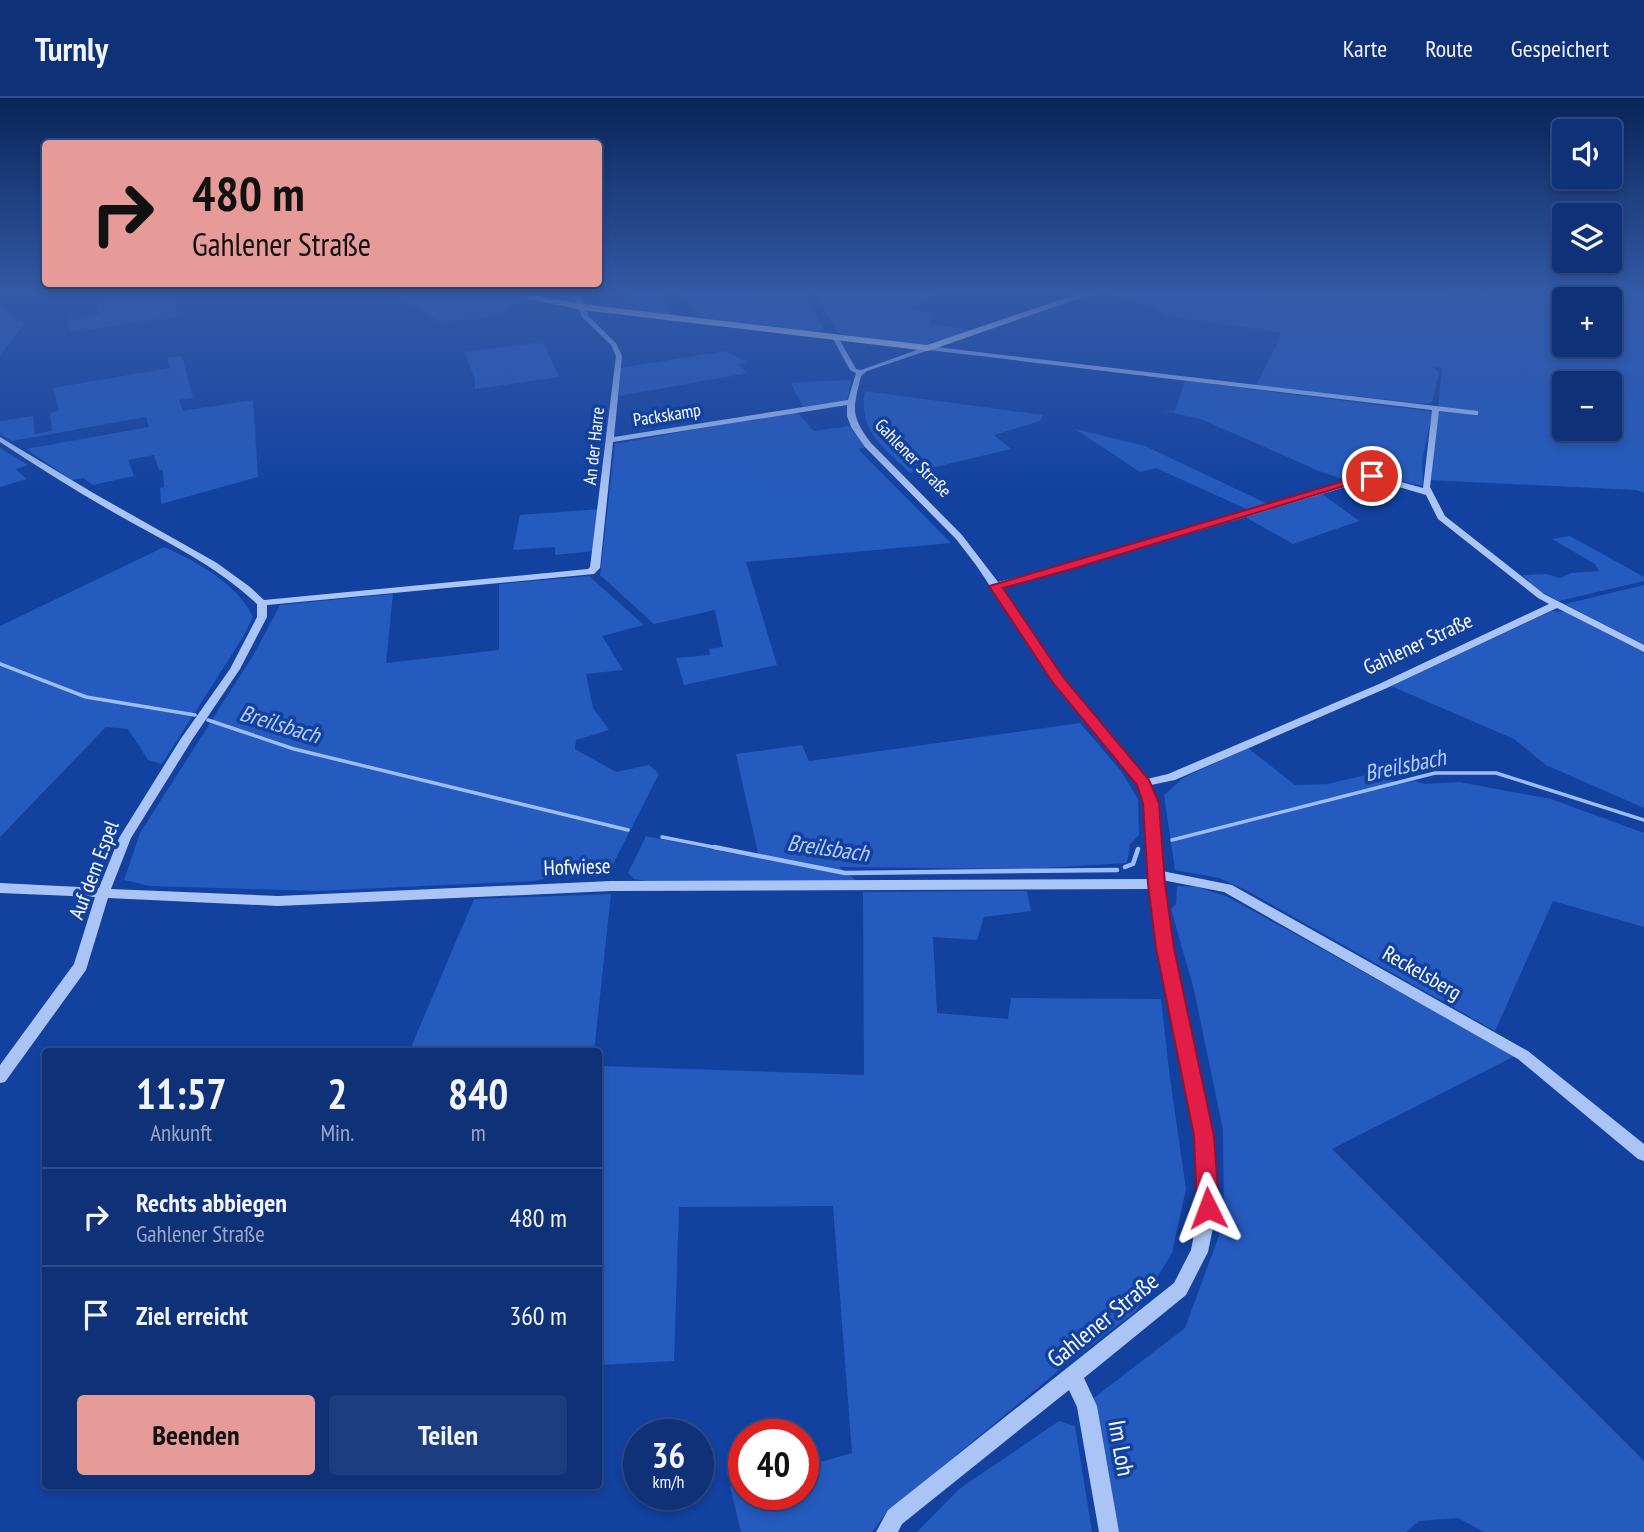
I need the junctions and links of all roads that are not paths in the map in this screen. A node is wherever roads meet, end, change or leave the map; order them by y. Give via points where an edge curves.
1 (619, 361) edge
2 (848, 361) edge
3 (891, 361) edge
4 (1037, 361) edge
5 (860, 372) junction
6 (851, 402) junction
7 (1436, 408) junction
8 (1475, 412) dead end
9 (0, 439) edge
10 (612, 440) junction
11 (1429, 493) junction
12 (995, 586) junction
13 (262, 603) junction
14 (1555, 605) junction
15 (1644, 649) edge
16 (1144, 783) junction
17 (1156, 879) junction
18 (0, 888) edge
19 (104, 892) junction
20 (0, 1077) edge
21 (1644, 1154) edge
22 (1073, 1376) junction
23 (886, 1532) edge
24 (1109, 1532) edge

1 - 10 street, An der Harre
2 - 5 street
3 - 5 street
4 - 7 street
5 - 6 street
6 - 10 street, Packskamp
6 - 12 street, Gahlener Straße via 853,422 868,444 959,537
7 - 8 street
7 - 11 street via 1426,478
9 - 13 street via 212,563
10 - 13 street, An der Harre via 596,568 591,572
11 - 12 street via 1372,476
11 - 14 street via 1447,524
12 - 16 street, Gahlener Straße via 1058,680
13 - 19 street, Auf dem Espel via 262,617 252,639 125,838
14 - 15 street
14 - 16 street, Gahlener Straße via 1372,690 1171,777
16 - 17 street, Gahlener Straße via 1151,803
17 - 19 street, Hofwiese via 611,887 278,901
17 - 21 street, Reckelsberg via 1227,888 1522,1055
17 - 22 street, Gahlener Straße via 1165,952 1204,1136 1208,1208 1199,1252 1180,1289
18 - 19 street, Hofwiese
19 - 20 street, Auf dem Espel via 81,966
22 - 23 street, Gahlener Straße via 895,1517
22 - 24 street, Im Loh via 1087,1406

